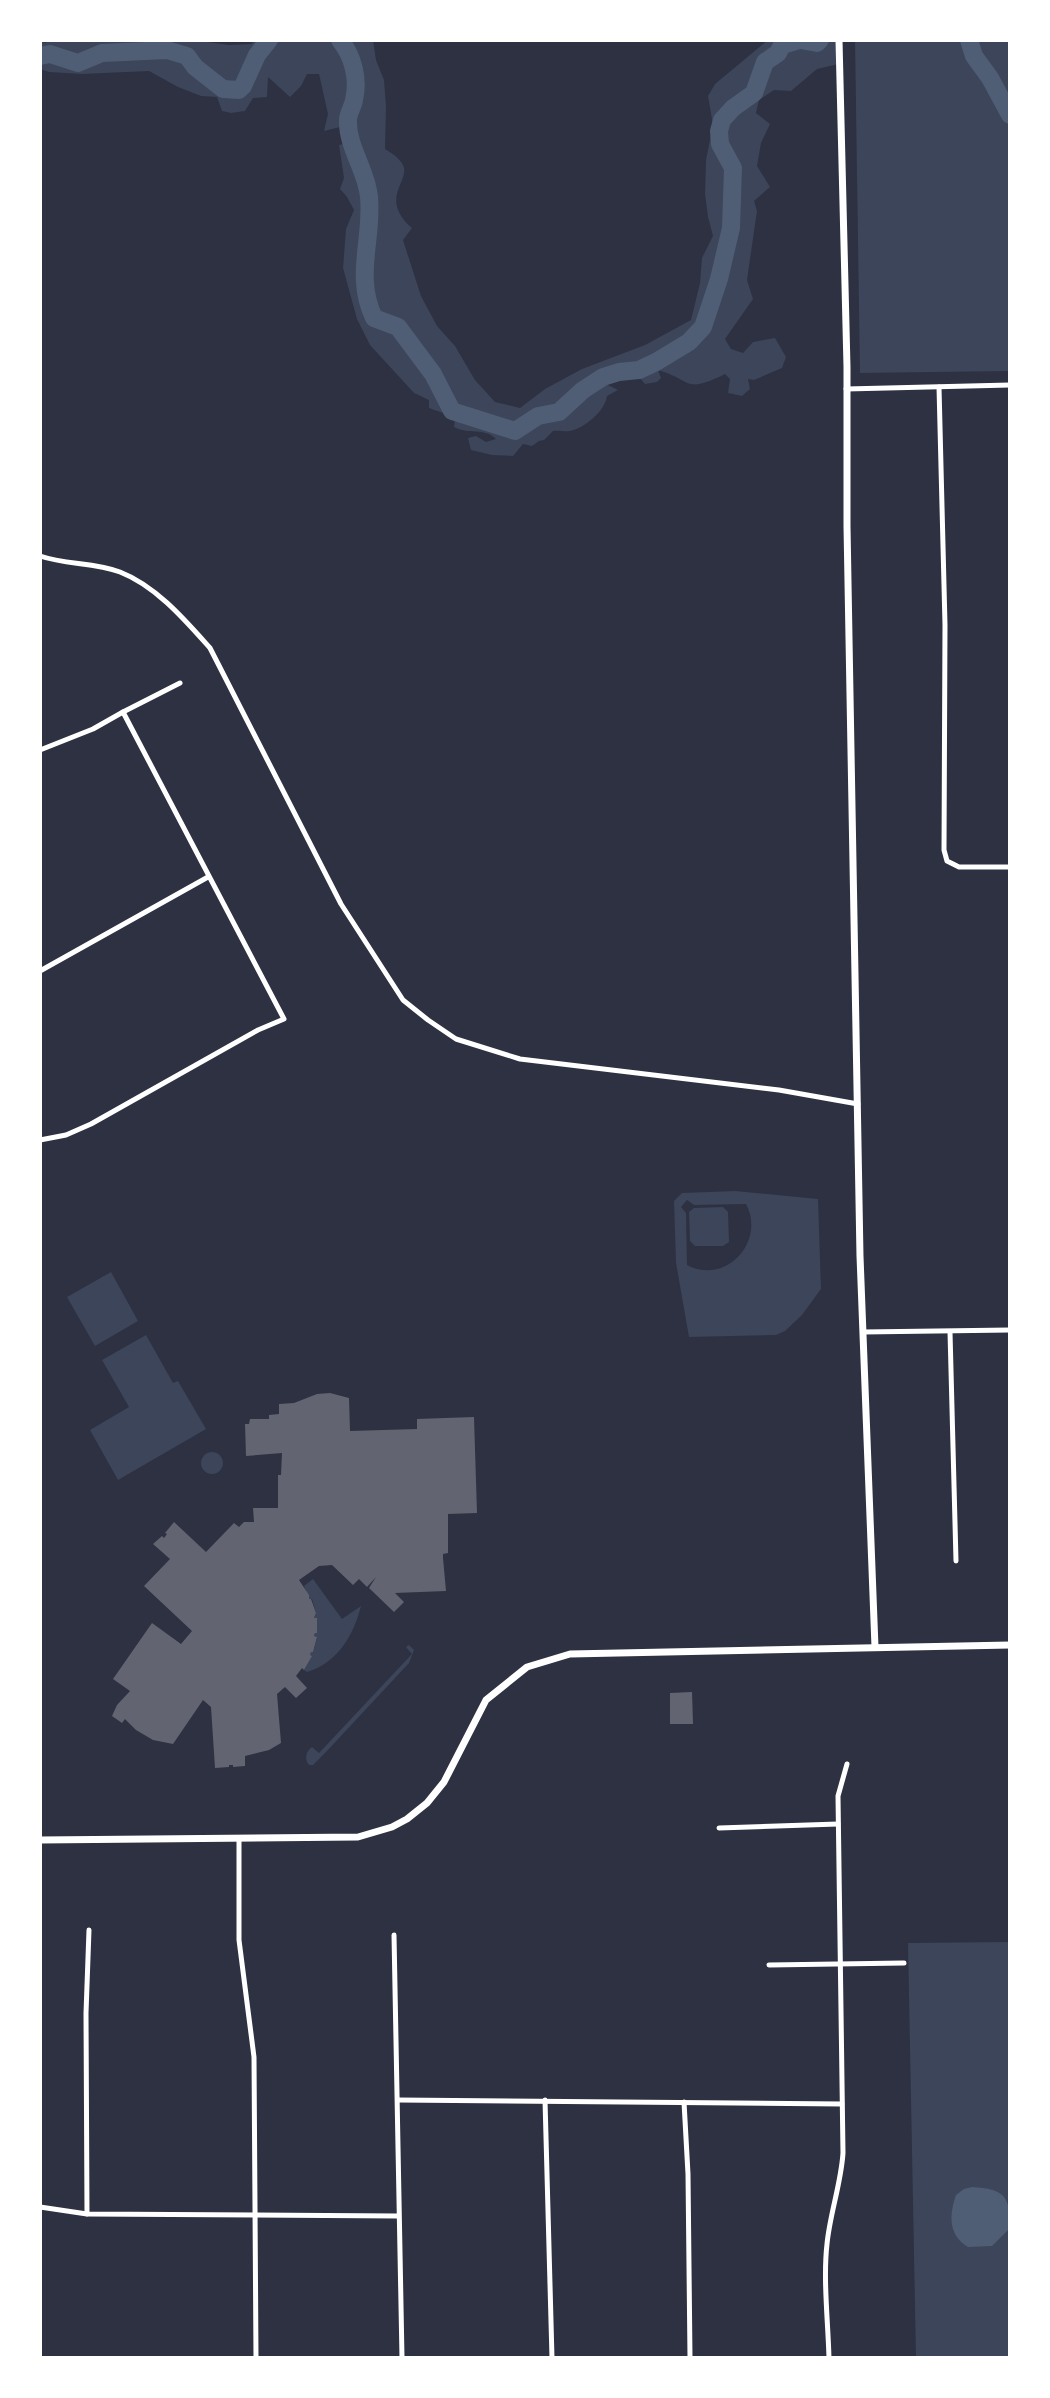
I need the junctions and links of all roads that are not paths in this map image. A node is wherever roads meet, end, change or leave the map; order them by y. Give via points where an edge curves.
1 (839, 40) edge
2 (1010, 385) edge
3 (939, 387) junction
4 (846, 389) junction
5 (40, 556) edge
6 (180, 683) dead end
7 (122, 712) junction
8 (40, 750) edge
9 (1010, 867) edge
10 (208, 877) junction
11 (40, 971) edge
12 (858, 1104) junction
13 (40, 1140) edge
14 (1010, 1330) edge
15 (863, 1332) junction
16 (950, 1332) junction
17 (956, 1561) dead end
18 (1010, 1645) edge
19 (875, 1647) junction
20 (847, 1764) dead end
21 (838, 1824) junction
22 (719, 1828) dead end
23 (239, 1838) junction
24 (40, 1840) edge
25 (89, 1930) dead end
26 (394, 1935) dead end
27 (904, 1963) dead end
28 (840, 1964) junction
29 (769, 1965) dead end
30 (398, 2100) junction
31 (545, 2100) junction
32 (684, 2102) junction
33 (842, 2104) junction
34 (40, 2207) edge
35 (87, 2214) junction
36 (397, 2216) junction
37 (254, 2217) junction
38 (256, 2358) edge
39 (402, 2358) edge
40 (552, 2358) edge
41 (690, 2358) edge
42 (830, 2358) edge

1 - 4 street
2 - 3 street
3 - 4 street
3 - 9 street via 944,850 947,861 960,867
4 - 12 street
5 - 12 street via 120,572 182,616 210,648 341,904 403,1000 428,1020 457,1039 520,1059
6 - 7 street
7 - 8 street
7 - 10 street
10 - 11 street
10 - 13 street via 284,1019 92,1124
12 - 15 street
14 - 16 street
15 - 16 street
15 - 19 street
16 - 17 street
18 - 19 street
19 - 23 street via 622,1651 552,1659 527,1667 486,1700 447,1776 427,1803 392,1828 358,1837
20 - 21 street via 838,1796
21 - 22 street
21 - 28 street
23 - 24 street
23 - 37 street via 239,1940 254,2057
25 - 35 street
26 - 30 street
27 - 28 street
28 - 29 street
28 - 33 street
30 - 31 street
30 - 36 street
31 - 32 street
31 - 40 street
32 - 33 street
32 - 41 street
33 - 42 street via 842,2175 826,2248
34 - 35 street
35 - 37 street
36 - 37 street
36 - 39 street
37 - 38 street

